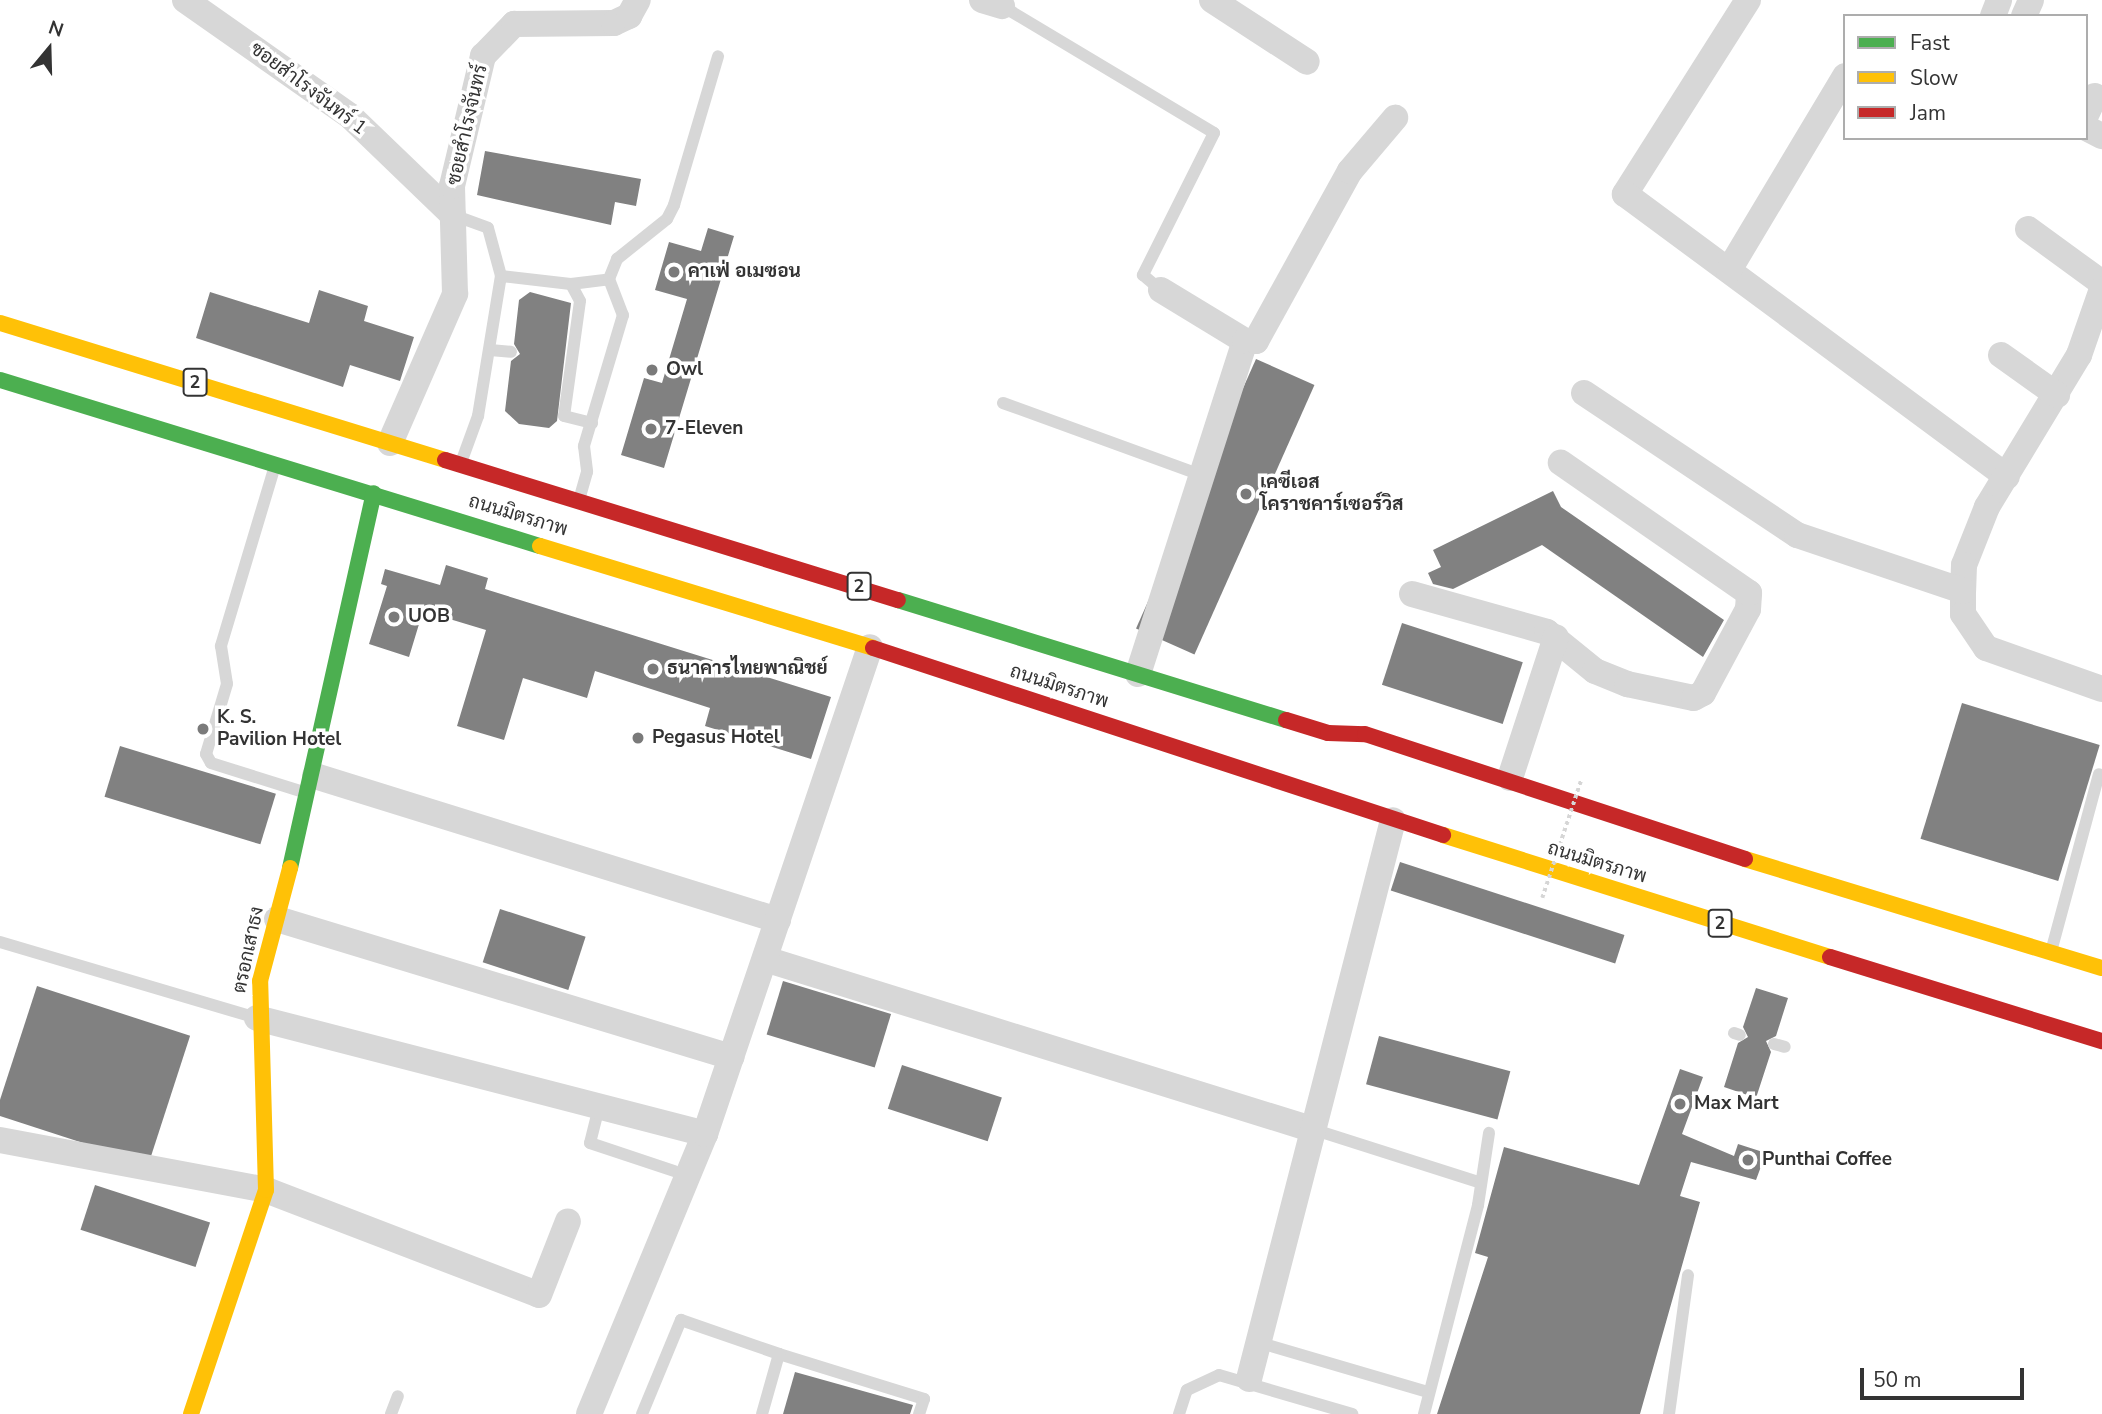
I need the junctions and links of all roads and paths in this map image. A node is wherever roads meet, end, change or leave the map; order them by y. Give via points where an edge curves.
1 (185, 0) edge
2 (638, 0) edge
3 (1212, 0) edge
4 (1748, 0) edge
5 (992, 3) edge
6 (719, 56) dead end
7 (1307, 62) dead end
8 (1843, 79) edge
9 (1395, 118) dead end
10 (453, 215) junction
11 (2028, 229) dead end
12 (1729, 270) junction
13 (501, 276) junction
14 (609, 279) junction
15 (570, 284) junction
16 (2102, 286) edge
17 (1161, 290) joint
18 (2096, 322) edge
19 (0, 323) edge
20 (1245, 341) junction
21 (490, 350) junction
22 (511, 352) dead end
23 (2001, 355) dead end
24 (1, 382) edge
25 (1584, 393) dead end
26 (2057, 395) junction
27 (1003, 403) dead end
28 (592, 423) junction
29 (388, 449) junction
30 (1561, 463) dead end
31 (461, 464) junction
32 (275, 465) junction
33 (1201, 474) junction
34 (2007, 477) junction
35 (376, 487) junction
36 (579, 499) junction
37 (1963, 591) junction
38 (1412, 594) dead end
39 (1556, 637) junction
40 (870, 647) junction
41 (1138, 674) junction
42 (2102, 689) edge
43 (2098, 774) dead end
44 (1510, 778) junction
45 (1581, 780) dead end
46 (312, 785) junction
47 (1393, 820) junction
48 (1605, 888) junction
49 (1542, 898) dead end
50 (277, 919) junction
51 (778, 920) junction
52 (1796, 926) dead end
53 (0, 942) edge
54 (2051, 952) junction
55 (765, 960) junction
56 (2102, 968) edge
57 (257, 1018) junction
58 (2102, 1041) edge
59 (732, 1057) junction
60 (598, 1107) junction
61 (1311, 1129) junction
62 (1489, 1133) dead end
63 (705, 1134) junction
64 (0, 1140) edge
65 (674, 1171) dead end
66 (1481, 1184) junction
67 (266, 1190) junction
68 (568, 1221) dead end
69 (1688, 1275) dead end
70 (1261, 1343) junction
71 (779, 1354) junction
72 (1249, 1380) junction
73 (1427, 1392) junction
74 (398, 1396) dead end
75 (191, 1414) edge
76 (391, 1414) edge
77 (589, 1414) edge
78 (642, 1414) edge
79 (762, 1414) edge
80 (919, 1414) edge
81 (1179, 1414) edge
82 (1352, 1414) edge
83 (1424, 1414) edge
84 (1669, 1414) edge

1 - 10 street, ซอยสำโรงจันทร์ 1 via 351,116
2 - 10 street, ซอยสำโรงจันทร์ via 629,16 614,23 538,21 514,24 498,36 483,56 452,187
3 - 7 street
4 - 12 street via 1625,188 1629,199
5 - 17 lane via 1214,133 1143,275
6 - 14 lane via 674,205 667,219 617,259
8 - 12 street
9 - 20 street via 1350,171 1256,341
10 - 13 lane via 488,228
10 - 29 street, ซอยสำโรงจันทร์ via 455,294
11 - 16 street
12 - 34 street
13 - 15 lane
13 - 21 lane
14 - 15 lane
14 - 28 lane via 623,315
15 - 28 lane via 580,300 564,416
16 - 18 street
17 - 20 street
18 - 26 street
19 - 29 main road, ถนนมิตรภาพ / 2
20 - 33 street
21 - 22 lane
21 - 31 lane
23 - 26 street
24 - 32 main road, ถนนมิตรภาพ / 2
25 - 37 street via 1797,535
26 - 34 street
27 - 33 lane
28 - 36 lane
29 - 31 main road, ถนนมิตรภาพ / 2
30 - 39 street via 1742,583 1750,600 1711,682 1694,698 1595,671
31 - 36 main road, ถนนมิตรภาพ / 2
32 - 35 main road, ถนนมิตรภาพ / 2
32 - 46 lane via 221,646 227,684 206,754 211,763
33 - 41 street
34 - 37 street via 1969,551
35 - 40 main road, ถนนมิตรภาพ / 2
35 - 46 main road, ตรอกเสาธง
36 - 41 main road, ถนนมิตรภาพ / 2
37 - 42 street via 1963,614 1986,648
38 - 39 street
39 - 44 street
40 - 47 main road, ถนนมิตรภาพ / 2
40 - 51 street
41 - 44 main road, ถนนมิตรภาพ / 2 via 1328,733 1365,734
43 - 54 lane
44 - 54 main road, ถนนมิตรภาพ / 2 via 1590,803 1630,824
45 - 49 path, bridge
46 - 50 main road, ตรอกเสาธง
46 - 51 street
47 - 48 main road, ถนนมิตรภาพ / 2
47 - 61 street
48 - 52 main road
48 - 58 main road, ถนนมิตรภาพ / 2
50 - 57 main road, ตรอกเสาธง
50 - 59 street
51 - 55 street
53 - 57 lane
54 - 56 main road, ถนนมิตรภาพ / 2
55 - 59 street
55 - 61 street
57 - 60 street
57 - 67 main road, ตรอกเสาธง
59 - 63 street
60 - 63 street
60 - 65 lane via 590,1143
61 - 66 lane
61 - 70 street
62 - 66 lane
63 - 77 street
64 - 67 street
66 - 73 lane
67 - 68 street via 539,1295
67 - 75 main road, ตรอกเสาธง
69 - 84 lane
70 - 72 street
70 - 73 lane
71 - 78 lane via 681,1320
71 - 79 lane
71 - 80 lane via 924,1399
72 - 81 lane via 1219,1376 1195,1382
72 - 82 lane
73 - 83 lane
74 - 76 lane

